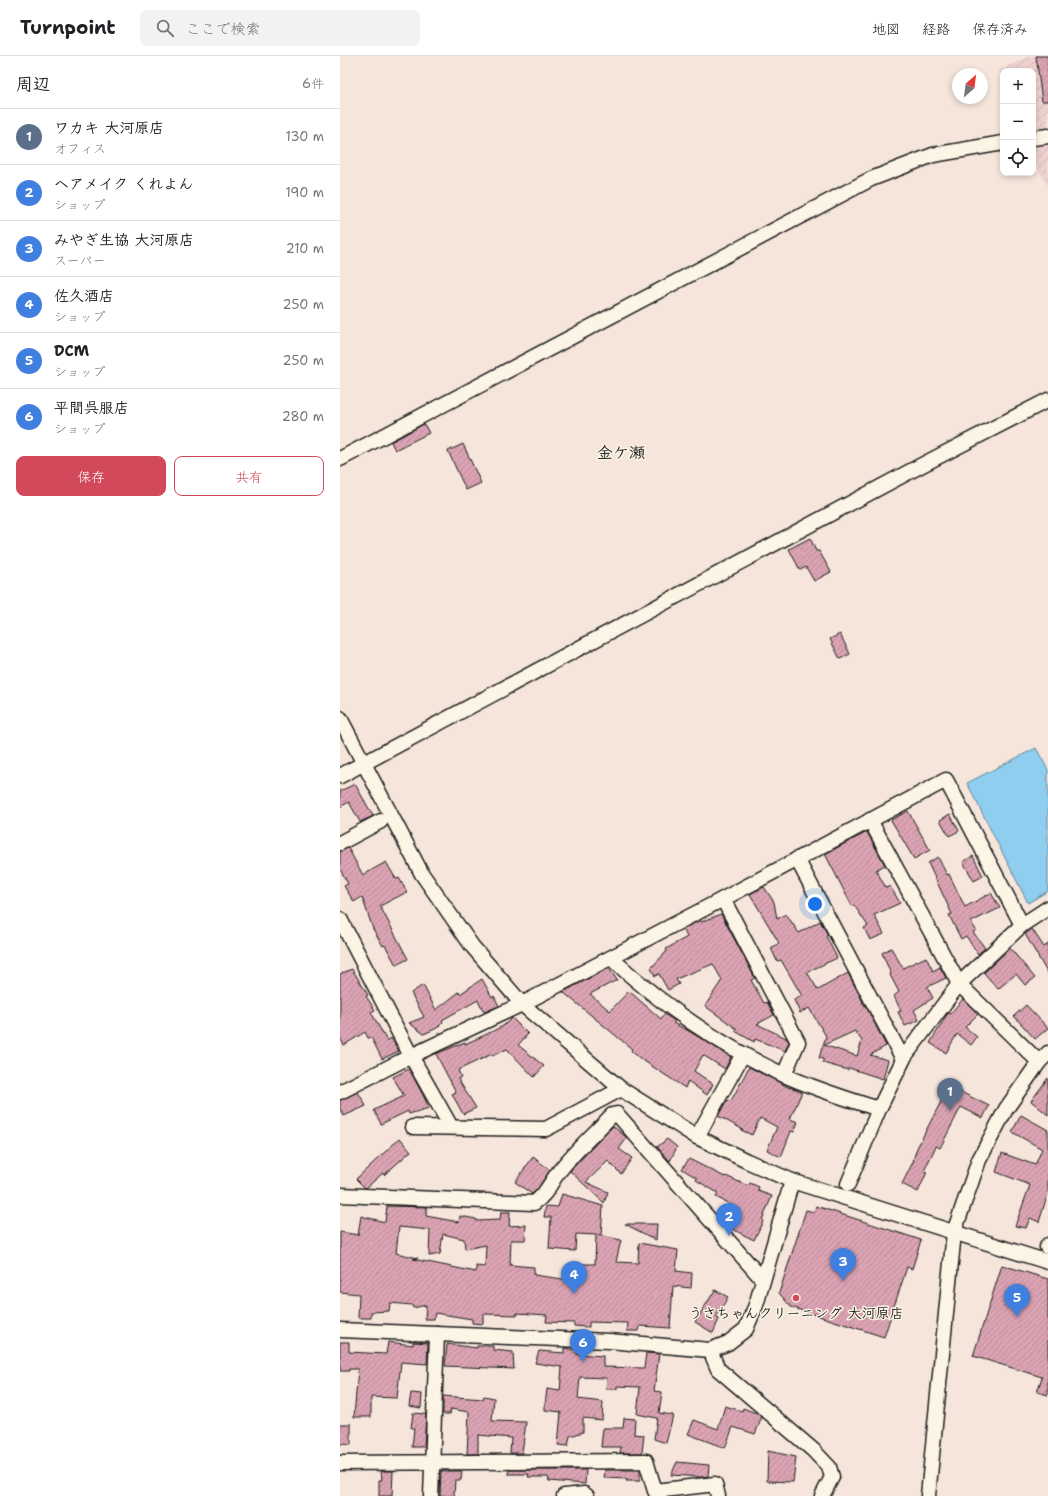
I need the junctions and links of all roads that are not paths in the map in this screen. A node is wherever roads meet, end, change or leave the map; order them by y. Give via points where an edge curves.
1 (1048, 136) edge
2 (1036, 138) edge
3 (1000, 144) edge
4 (1048, 400) edge
5 (340, 459) edge
6 (340, 718) edge
7 (364, 763) junction
8 (340, 776) edge
9 (870, 820) junction
10 (381, 821) dead end
11 (340, 843) edge
12 (798, 859) junction
13 (723, 899) junction
14 (1048, 908) edge
15 (340, 919) edge
16 (1022, 925) junction
17 (611, 958) junction
18 (958, 984) junction
19 (522, 1004) junction
20 (743, 1054) junction
21 (411, 1056) junction
22 (1043, 1057) edge
23 (903, 1059) junction
24 (784, 1075) junction
25 (341, 1088) edge
26 (621, 1089) junction
27 (603, 1099) junction
28 (879, 1109) junction
29 (612, 1115) junction
30 (413, 1126) dead end
31 (451, 1127) junction
32 (698, 1137) junction
33 (792, 1181) junction
34 (848, 1184) dead end
35 (340, 1196) edge
36 (954, 1232) junction
37 (1048, 1262) edge
38 (763, 1280) junction
39 (340, 1330) edge
40 (437, 1334) junction
41 (710, 1350) junction
42 (431, 1462) junction
43 (340, 1463) edge
44 (431, 1496) edge
45 (564, 1496) edge
46 (587, 1496) edge
47 (718, 1496) edge
48 (822, 1496) edge
49 (928, 1496) edge

1 - 2 street
3 - 5 street via 933,155 871,179
4 - 7 street
6 - 7 street
7 - 8 street
7 - 19 street via 422,874 472,946
9 - 12 street
9 - 16 street via 946,780
9 - 18 street
10 - 11 street
12 - 13 street
12 - 23 street
13 - 17 street
13 - 24 street via 798,1042
14 - 16 street
15 - 21 street
16 - 18 street
17 - 19 street
17 - 20 street via 676,1012
18 - 22 street
18 - 23 street
19 - 21 street
19 - 26 street
20 - 24 street
20 - 32 street
21 - 25 street
21 - 31 street
22 - 36 street via 1006,1109 979,1160
23 - 28 street
24 - 28 street
26 - 27 street
26 - 32 street
27 - 29 street
27 - 31 street via 546,1129
28 - 34 street
29 - 35 street via 560,1170 541,1198 534,1203
29 - 38 street via 618,1114
30 - 31 street
32 - 33 street
33 - 36 street
33 - 38 street
36 - 37 street
36 - 49 street
38 - 41 street via 746,1328 728,1343
39 - 40 street
40 - 41 street via 609,1342
40 - 42 street
41 - 48 street via 718,1369 813,1450 829,1467 832,1477
42 - 43 street
42 - 44 street
42 - 47 street via 646,1461 656,1491 715,1484
45 - 46 street

